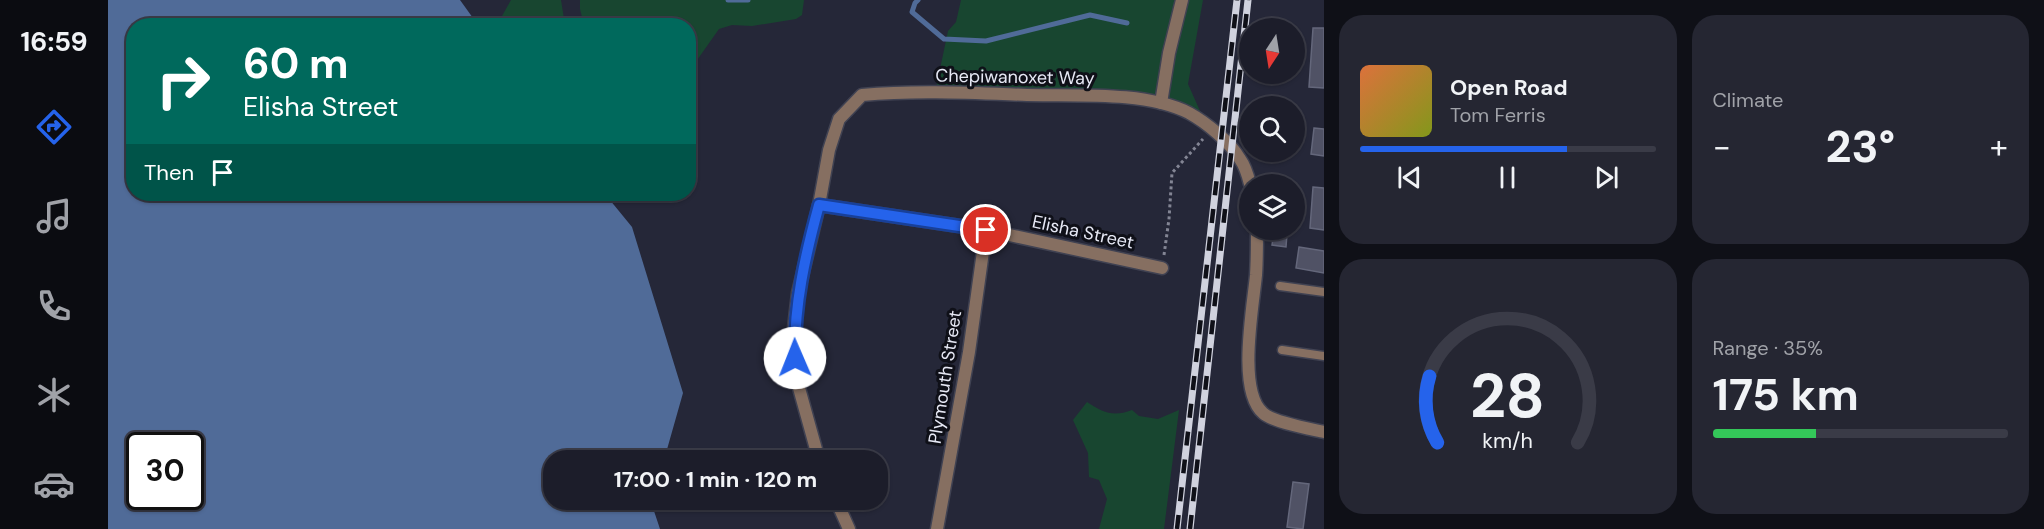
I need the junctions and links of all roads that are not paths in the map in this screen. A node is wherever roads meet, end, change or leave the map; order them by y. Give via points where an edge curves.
1 (1182, 0) edge
2 (1161, 103) junction
3 (1246, 174) edge
4 (819, 205) junction
5 (986, 230) junction
6 (1257, 240) edge
7 (1162, 268) road end
8 (1280, 286) dead end
9 (1324, 292) edge
10 (1282, 350) dead end
11 (1324, 356) edge
12 (1324, 432) edge
13 (816, 450) edge
14 (840, 510) edge
15 (849, 529) edge
16 (937, 529) edge

1 - 2 street
2 - 3 street, Chepiwanoxet Way via 1189,113 1212,128 1240,158
2 - 4 street, Chepiwanoxet Way via 1083,96 900,92 862,95 839,119
4 - 5 street, Elisha Street
4 - 13 street, Chepiwanoxet Way via 798,293 794,328 799,388
5 - 7 street, Elisha Street
5 - 16 street, Plymouth Street
6 - 12 street via 1248,352 1250,392 1263,414
8 - 9 lane
10 - 11 lane
14 - 15 street

